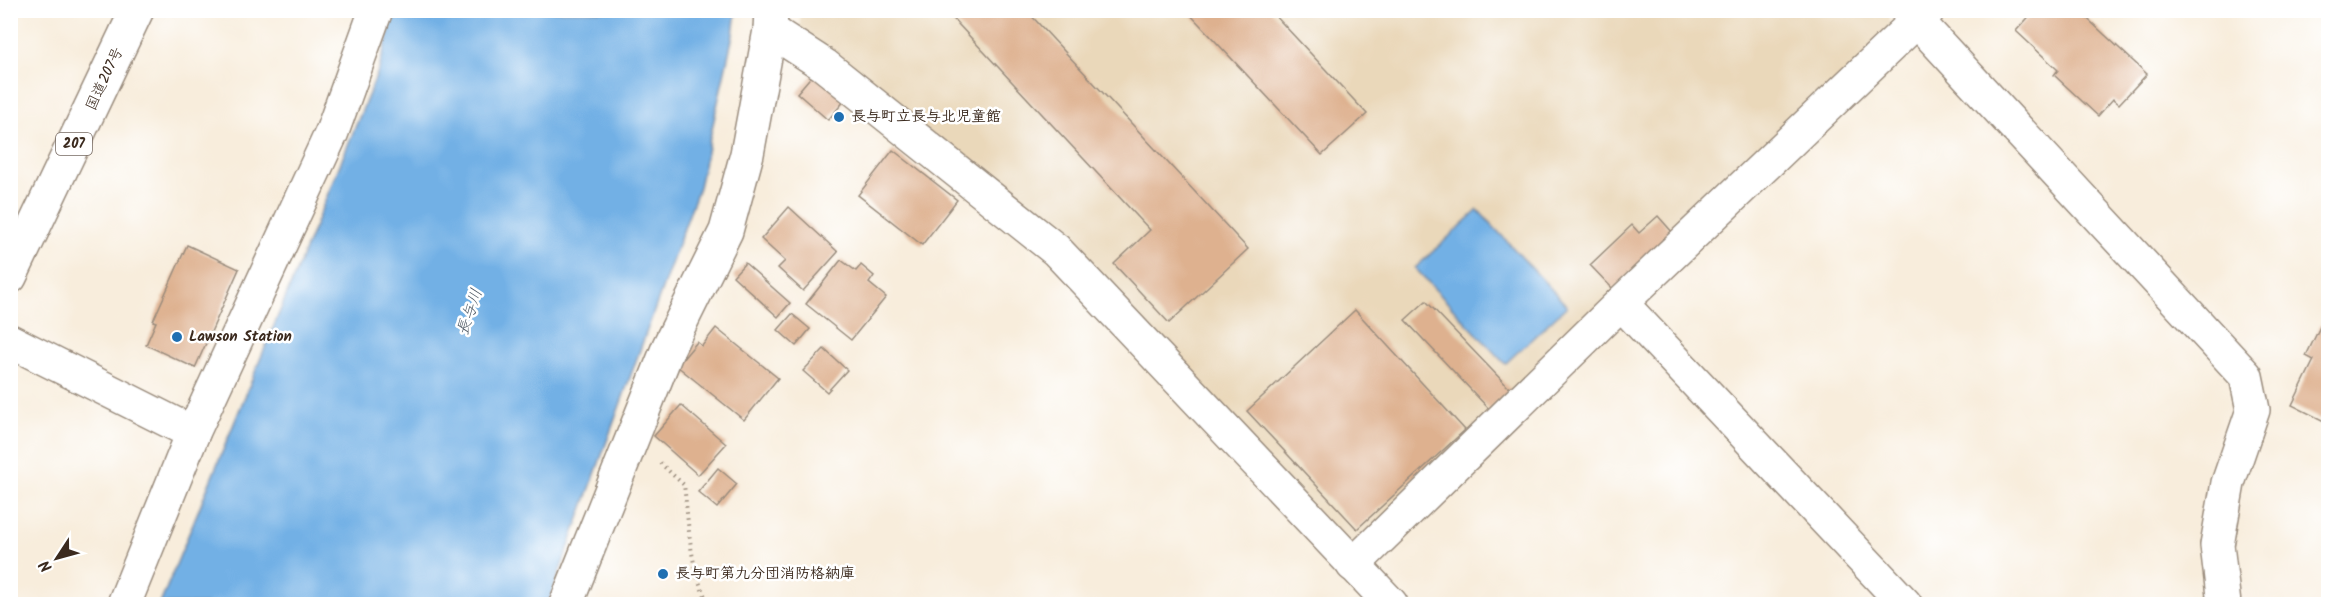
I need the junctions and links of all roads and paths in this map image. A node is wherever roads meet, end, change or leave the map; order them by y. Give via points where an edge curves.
1 (137, 10) edge
2 (376, 10) edge
3 (1917, 14) edge
4 (770, 20) edge
5 (10, 277) edge
6 (1621, 303) junction
7 (10, 341) edge
8 (193, 433) junction
9 (632, 437) junction
10 (1353, 565) junction
11 (124, 604) edge
12 (566, 604) edge
13 (709, 604) edge
14 (1391, 604) edge
15 (1905, 604) edge
16 (2224, 604) edge

1 - 5 main road, 国道207号 / 207
2 - 8 main road via 332,132
3 - 6 main road
3 - 16 main road via 2246,376 2253,410 2228,483 2217,545
4 - 9 main road via 747,154 726,231 669,346
4 - 10 main road via 1056,250
6 - 10 main road
6 - 15 main road
7 - 8 main road
8 - 11 main road
9 - 12 main road
9 - 13 path via 684,485 694,562
10 - 14 main road

